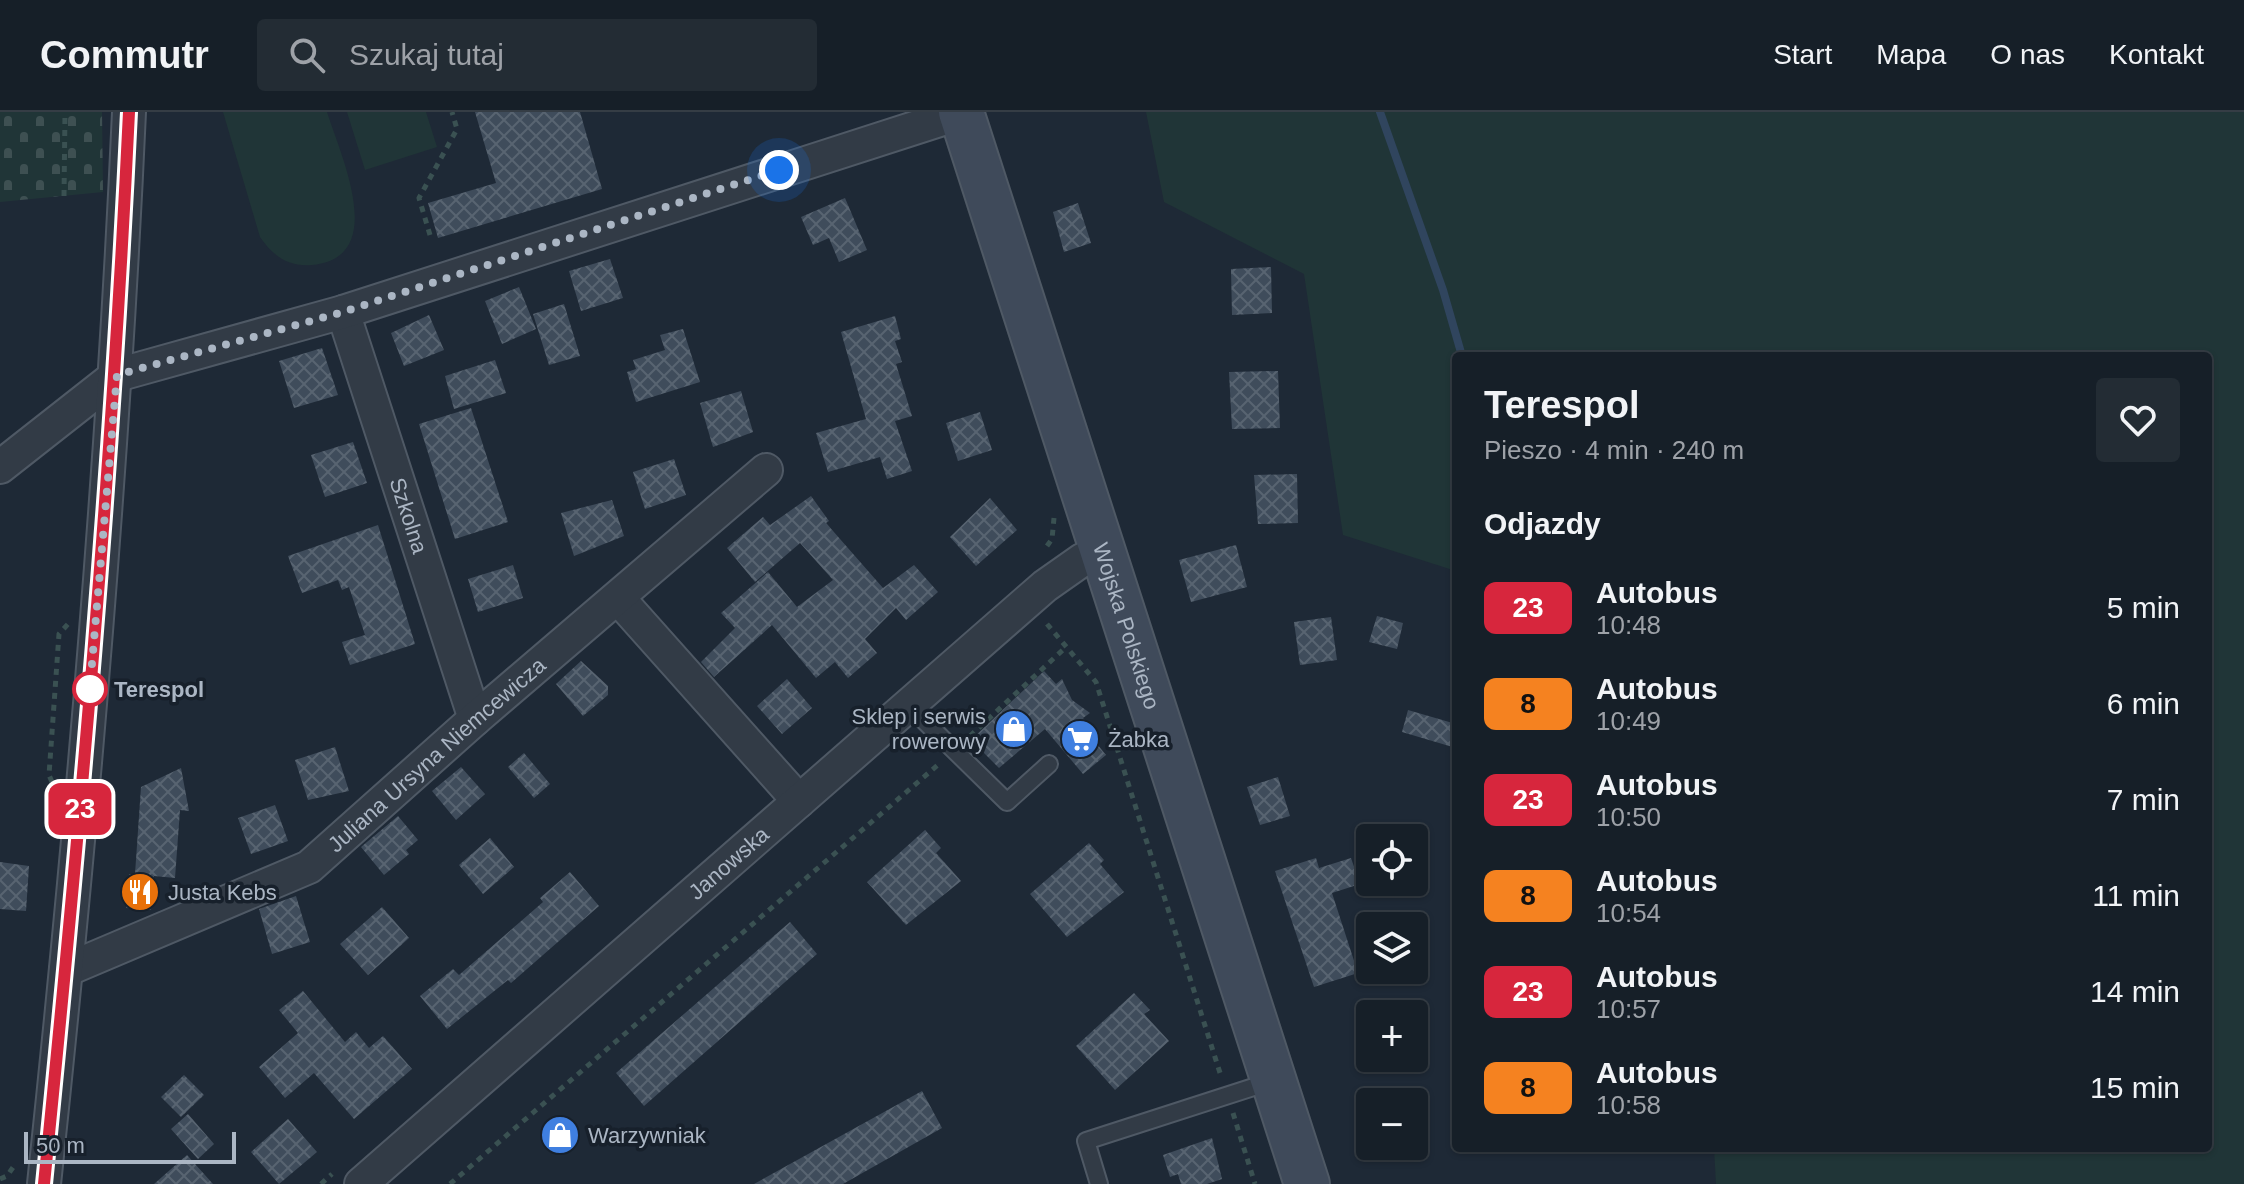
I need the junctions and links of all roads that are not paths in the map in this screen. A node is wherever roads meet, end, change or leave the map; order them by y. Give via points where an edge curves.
1 (129, 112) edge
2 (961, 112) edge
3 (343, 312) junction
4 (117, 375) junction
5 (0, 467) edge
6 (766, 470) dead end
7 (1101, 551) junction
8 (618, 598) junction
9 (908, 705) junction
10 (475, 719) junction
11 (1049, 764) dead end
12 (799, 801) junction
13 (66, 970) junction
14 (1274, 1081) junction
15 (44, 1184) edge
16 (361, 1184) edge
17 (1099, 1184) edge
18 (1307, 1184) edge

1 - 4 street
2 - 3 street
2 - 7 main road, Wojska Polskiego
3 - 4 street
3 - 10 street, Szkolna
4 - 5 street
4 - 13 street
6 - 8 street, Juliana Ursyna Niemcewicza
7 - 9 street, Janowska via 1028,601
7 - 14 main road, Wojska Polskiego
8 - 10 street, Juliana Ursyna Niemcewicza
8 - 12 street
9 - 11 lane via 1007,802
9 - 12 street, Janowska
10 - 13 street, Juliana Ursyna Niemcewicza via 309,867
12 - 16 street, Janowska
13 - 15 street
14 - 17 lane via 1086,1141
14 - 18 main road, Wojska Polskiego

